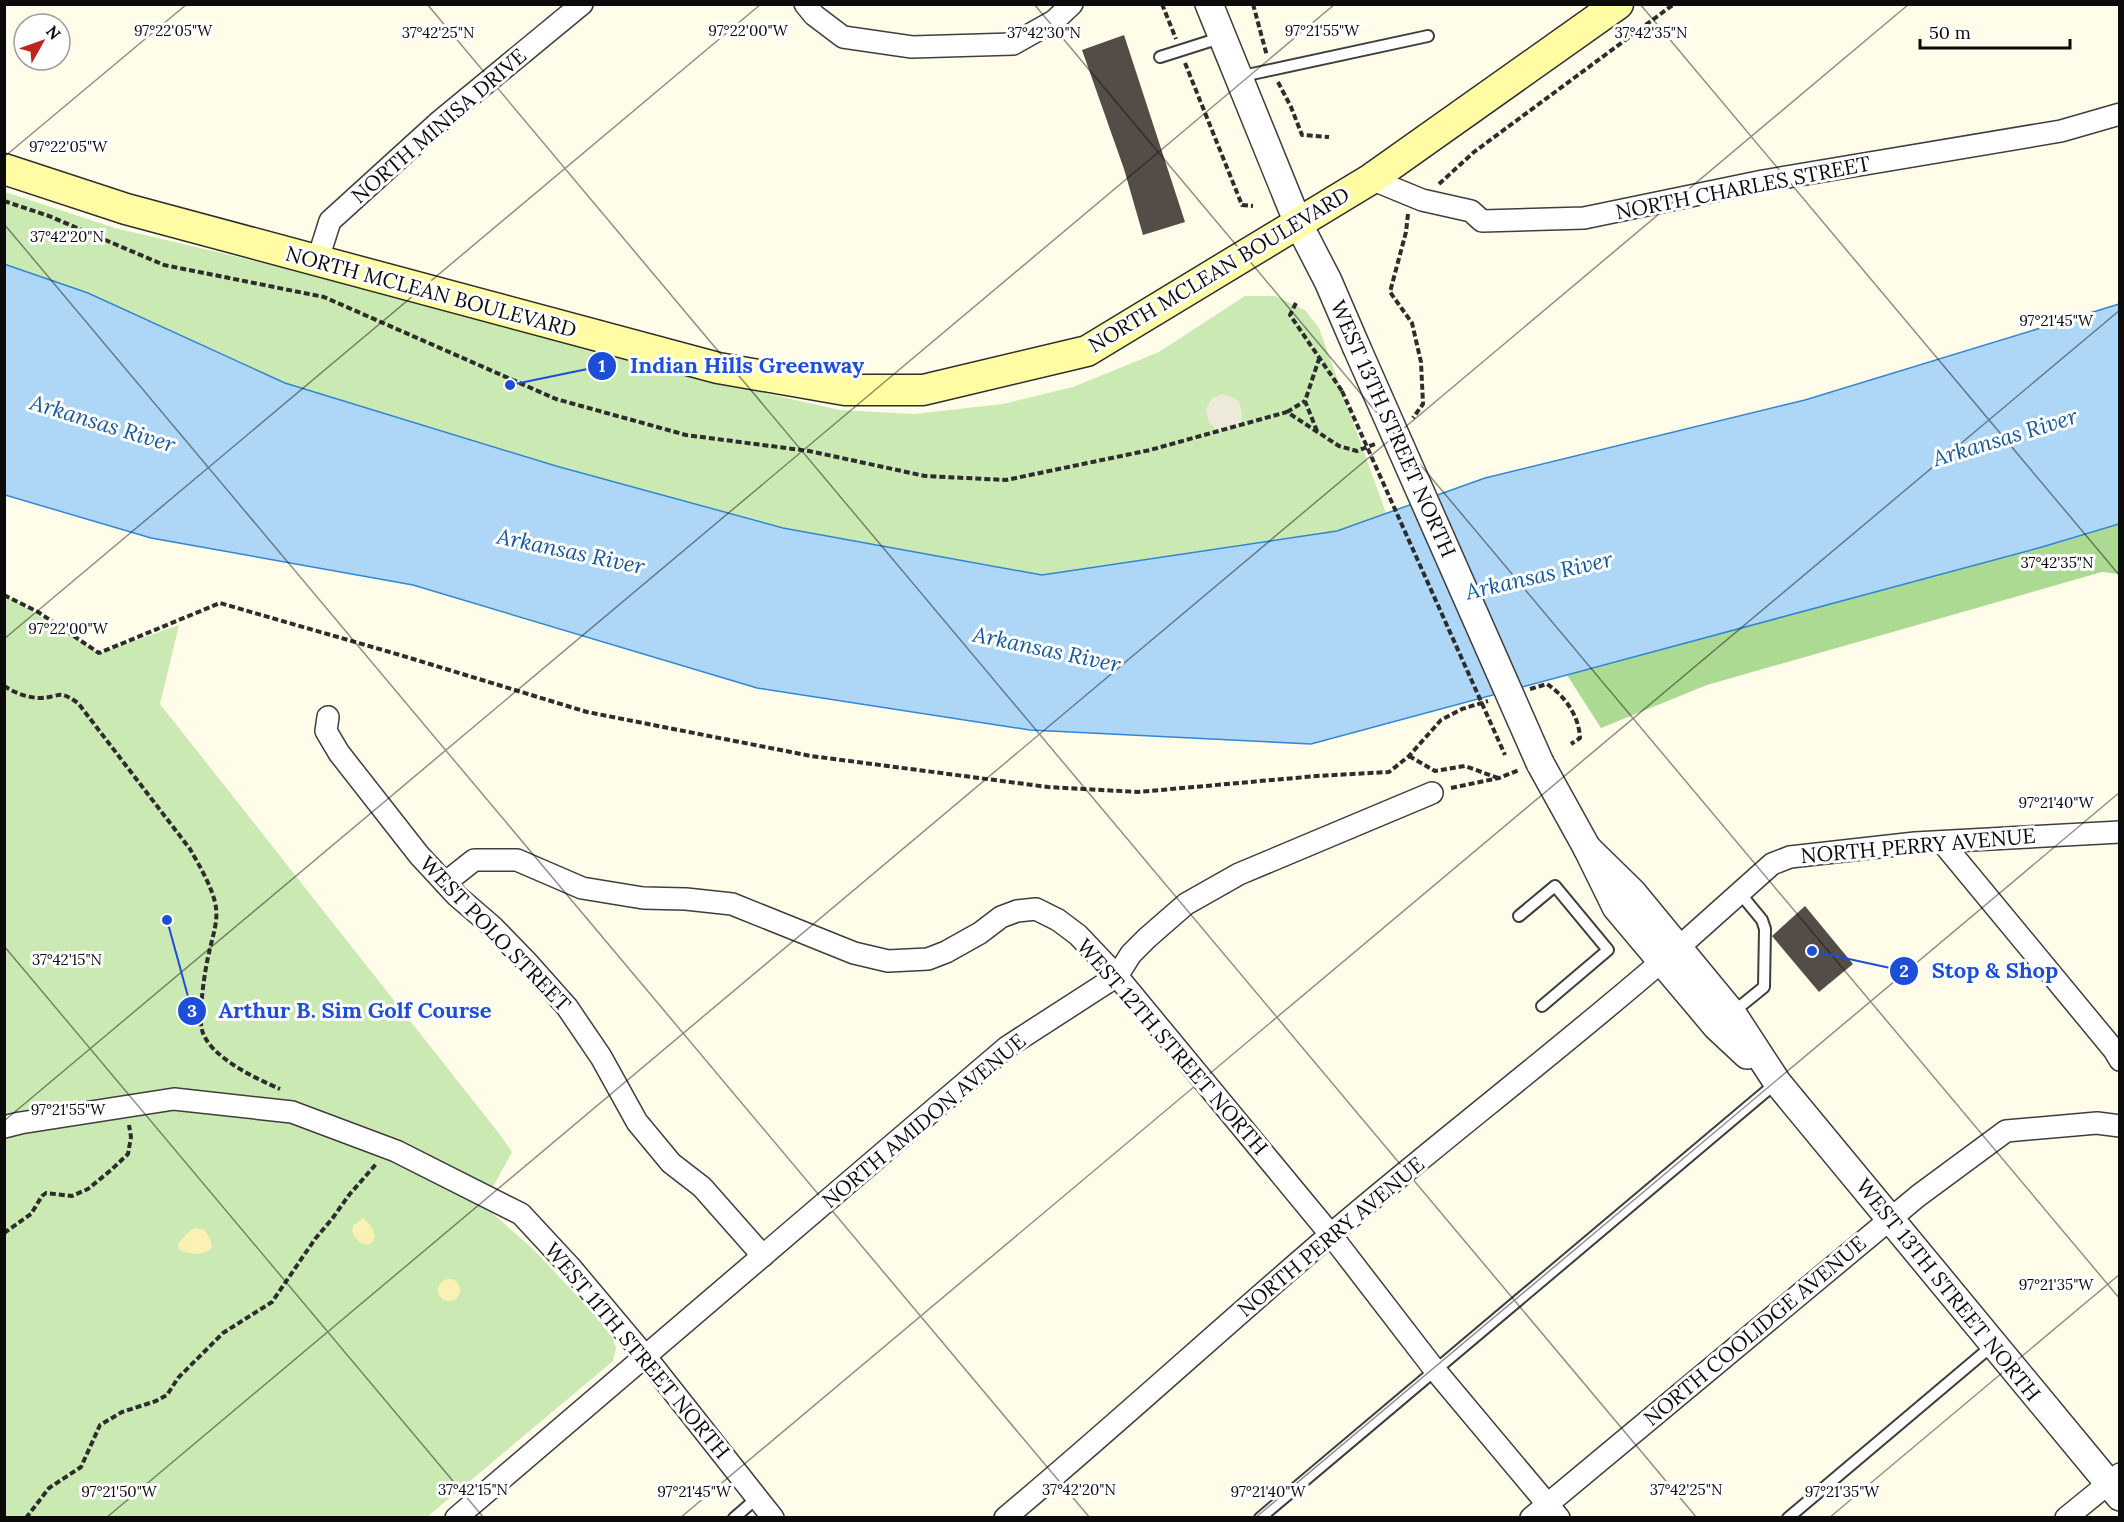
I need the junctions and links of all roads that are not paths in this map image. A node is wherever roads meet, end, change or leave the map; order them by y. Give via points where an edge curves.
1 (582, 4) edge
2 (805, 4) edge
3 (1072, 4) edge
4 (1209, 4) edge
5 (1618, 4) edge
6 (1428, 36) dead end
7 (1223, 37) junction
8 (1160, 57) dead end
9 (1238, 77) junction
10 (2120, 114) edge
11 (4, 169) edge
12 (1371, 179) junction
13 (1298, 223) junction
14 (317, 262) junction
15 (328, 717) dead end
16 (1432, 793) road end
17 (2120, 832) edge
18 (1942, 842) junction
19 (445, 883) junction
20 (1739, 892) junction
21 (1519, 916) dead end
22 (1670, 954) junction
23 (1117, 976) junction
24 (1542, 1006) dead end
25 (1732, 1013) junction
26 (2120, 1060) edge
27 (1777, 1082) junction
28 (2120, 1126) edge
29 (4, 1128) edge
30 (1891, 1220) junction
31 (1331, 1234) junction
32 (763, 1256) junction
33 (1993, 1345) junction
34 (645, 1356) junction
35 (1435, 1370) junction
36 (2116, 1485) edge
37 (757, 1498) junction
38 (1553, 1511) edge
39 (456, 1518) edge
40 (734, 1518) edge
41 (773, 1518) edge
42 (1005, 1518) edge
43 (1260, 1518) edge
44 (1531, 1518) edge
45 (1788, 1518) edge
46 (2066, 1518) edge

1 - 14 street, NORTH MINISA DRIVE via 440,122 330,221
2 - 3 street via 843,37 912,47 1012,44 1054,21
4 - 7 street, WEST 13TH STREET NORTH
5 - 12 main road, NORTH MCLEAN BOULEVARD
6 - 9 lane
7 - 8 lane
7 - 9 street, WEST 13TH STREET NORTH
9 - 13 street, WEST 13TH STREET NORTH
10 - 12 street, NORTH CHARLES STREET via 2061,131 1763,181 1584,218 1482,221 1471,211 1422,200
11 - 14 main road, NORTH MCLEAN BOULEVARD via 126,209
12 - 13 main road, NORTH MCLEAN BOULEVARD
13 - 14 main road, NORTH MCLEAN BOULEVARD via 1087,351 923,390 845,390 718,368
13 - 22 street, WEST 13TH STREET NORTH, bridge via 1328,281 1540,763 1587,848 1633,893
15 - 19 street, WEST POLO STREET via 326,731 339,753
16 - 23 street, NORTH AMIDON AVENUE via 1239,874 1186,904 1131,954
17 - 18 street, NORTH PERRY AVENUE
18 - 20 street, NORTH PERRY AVENUE via 1790,856 1772,864
18 - 26 street
19 - 23 street, WEST 12TH STREET NORTH via 474,860 517,860 582,888 644,898 732,904 854,953 888,962 928,959 980,933 1001,917 1036,909 1078,935
19 - 32 street, WEST POLO STREET via 526,960 567,1007 638,1122 671,1163 702,1188
20 - 22 street, NORTH PERRY AVENUE
20 - 25 lane via 1765,929 1764,987
21 - 24 lane via 1555,886 1608,950
22 - 25 street, WEST 13TH STREET NORTH
22 - 27 street, WEST 13TH STREET NORTH via 1717,1027
22 - 31 street, NORTH PERRY AVENUE
23 - 31 street, WEST 12TH STREET NORTH
23 - 32 street, NORTH AMIDON AVENUE via 1007,1047
25 - 27 street, WEST 13TH STREET NORTH
27 - 30 street, WEST 13TH STREET NORTH
27 - 35 lane
28 - 30 street, NORTH COOLIDGE AVENUE via 2097,1123 2007,1131
29 - 34 street, WEST 11TH STREET NORTH via 174,1099 292,1113 390,1148 521,1214
30 - 33 street, WEST 13TH STREET NORTH
30 - 38 street, NORTH COOLIDGE AVENUE
31 - 35 street, WEST 12TH STREET NORTH
31 - 42 street, NORTH PERRY AVENUE
32 - 34 street, NORTH AMIDON AVENUE
33 - 36 street, WEST 13TH STREET NORTH
33 - 45 lane
34 - 37 street, WEST 11TH STREET NORTH
34 - 39 street, NORTH AMIDON AVENUE
35 - 38 street, WEST 12TH STREET NORTH
35 - 43 lane
36 - 46 street
37 - 40 lane
37 - 41 street, WEST 11TH STREET NORTH
38 - 44 street, NORTH COOLIDGE AVENUE

